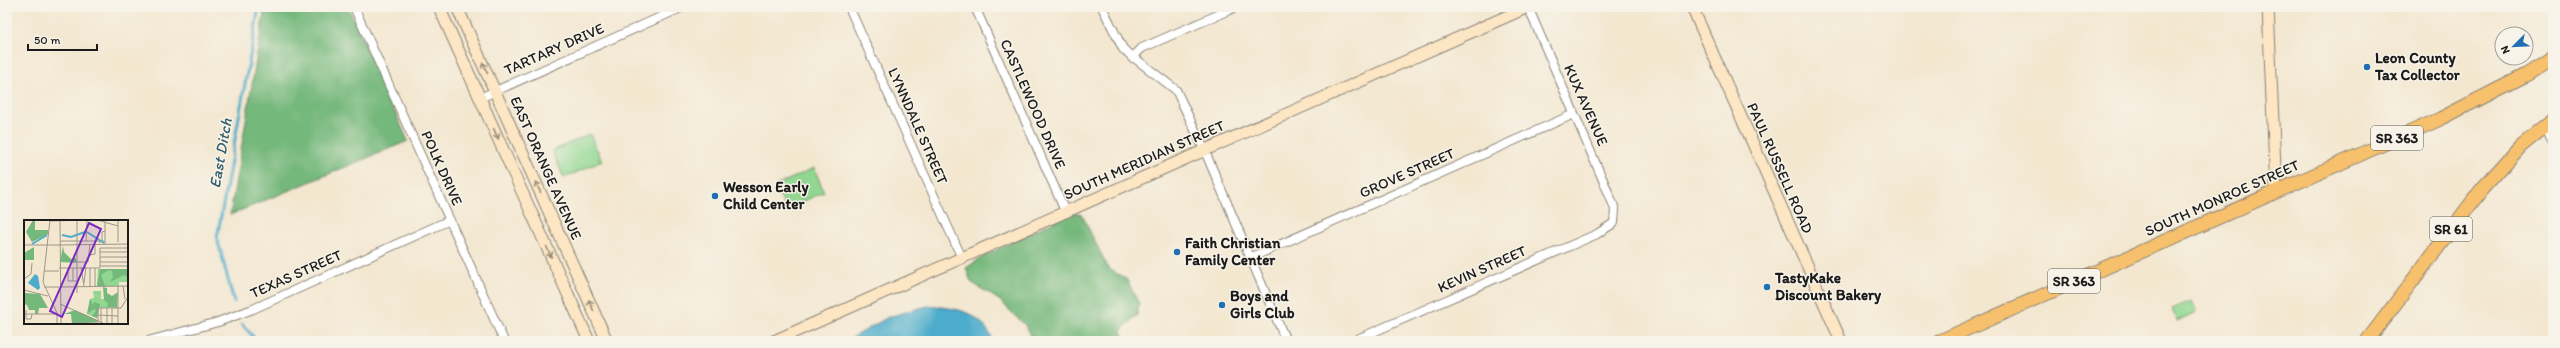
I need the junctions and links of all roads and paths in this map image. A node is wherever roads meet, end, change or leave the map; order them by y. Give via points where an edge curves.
1 (354, 7) edge
2 (439, 7) edge
3 (457, 7) edge
4 (683, 7) edge
5 (849, 7) edge
6 (975, 7) edge
7 (1102, 7) edge
8 (1236, 7) edge
9 (1528, 7) edge
10 (1692, 7) edge
11 (2268, 7) edge
12 (1132, 58) junction
13 (2553, 58) edge
14 (495, 91) junction
15 (480, 98) junction
16 (1574, 114) junction
17 (2549, 123) edge
18 (2553, 144) edge
19 (1204, 149) junction
20 (2276, 191) junction
21 (1065, 212) junction
22 (1616, 215) joint
23 (450, 220) junction
24 (961, 256) junction
25 (1250, 258) junction
26 (148, 341) edge
27 (504, 341) edge
28 (589, 341) edge
29 (607, 341) edge
30 (774, 341) edge
31 (1286, 341) edge
32 (1353, 341) edge
33 (1841, 341) edge
34 (1940, 341) edge
35 (2367, 341) edge

1 - 23 street, POLK DRIVE
2 - 15 street, EAST ORANGE AVENUE
14 -> 3 street, EAST ORANGE AVENUE
4 - 14 street, TARTARY DRIVE
5 - 24 street, LYNNDALE STREET
6 - 21 street, CASTLEWOOD DRIVE
7 - 12 street via 1115,35
8 - 12 street via 1142,48
9 - 16 street, KUX AVENUE
9 - 19 street, SOUTH MERIDIAN STREET
10 - 33 street, PAUL RUSSELL ROAD
11 - 20 street
12 - 19 street via 1176,90
13 - 20 main road, SOUTH MONROE STREET / SR 363 via 2440,119
14 - 15 street, TARTARY DRIVE
29 -> 14 street, EAST ORANGE AVENUE
15 -> 28 street, EAST ORANGE AVENUE
16 - 22 street, KUX AVENUE
16 - 25 street, GROVE STREET
17 - 18 street
17 - 35 main road, SR 61 via 2505,162 2482,189
19 - 21 street, SOUTH MERIDIAN STREET
19 - 25 street
20 - 34 main road, SOUTH MONROE STREET / SR 363
21 - 24 street, SOUTH MERIDIAN STREET
22 - 32 street, KEVIN STREET via 1609,228 1597,234
23 - 26 street, TEXAS STREET via 253,309 218,322
23 - 27 street, POLK DRIVE
24 - 30 street, SOUTH MERIDIAN STREET
25 - 31 street

